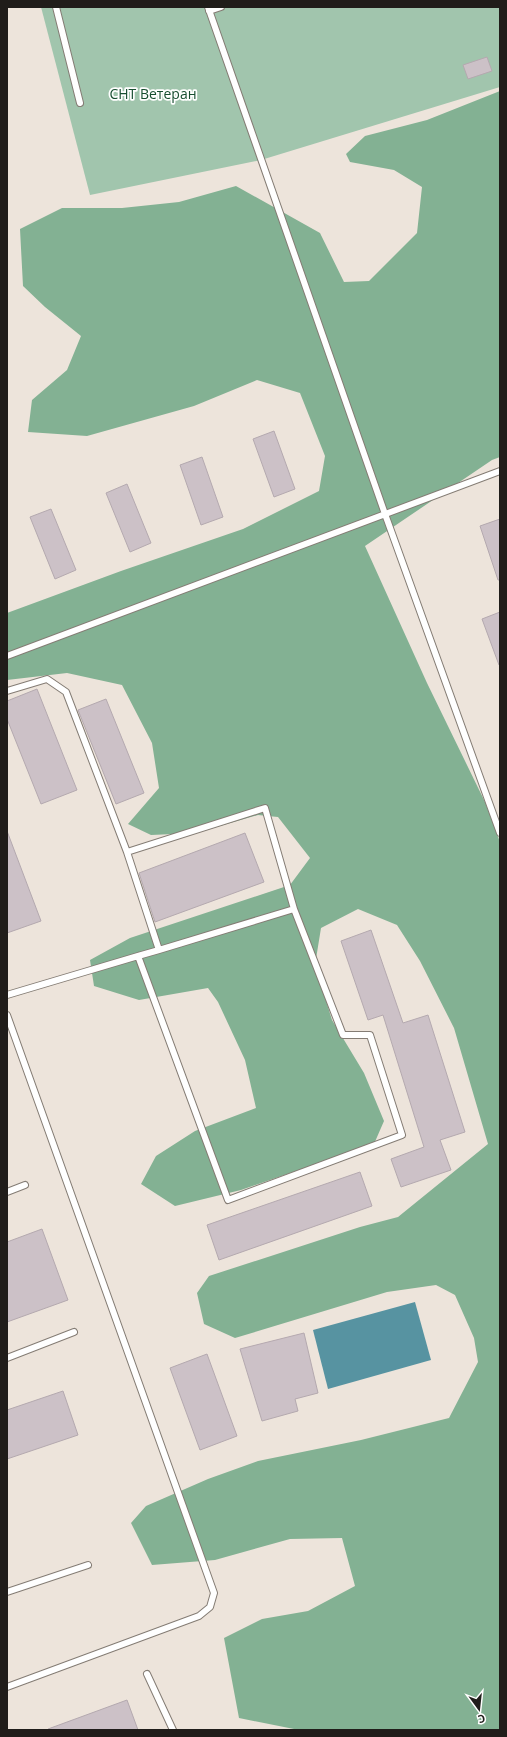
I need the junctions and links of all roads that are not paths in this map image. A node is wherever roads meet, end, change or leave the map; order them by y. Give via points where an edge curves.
1 (56, 7) edge
2 (221, 7) edge
3 (208, 9) edge
4 (80, 103) dead end
5 (500, 471) edge
6 (385, 514) junction
7 (7, 656) edge
8 (7, 691) edge
9 (500, 833) edge
10 (127, 852) junction
11 (294, 909) junction
12 (159, 950) junction
13 (138, 956) junction
14 (7, 995) edge
15 (7, 1015) edge
16 (25, 1185) dead end
17 (7, 1192) edge
18 (74, 1332) dead end
19 (7, 1358) edge
20 (88, 1565) dead end
21 (7, 1592) edge
22 (147, 1674) dead end
23 (7, 1687) edge
24 (173, 1730) edge

1 - 4 lane
2 - 3 lane
3 - 6 lane
5 - 6 lane
6 - 7 lane
6 - 9 lane
8 - 10 lane via 47,679 66,692
10 - 11 lane via 265,808
10 - 12 lane
11 - 12 lane
11 - 13 lane via 343,1035 370,1035 402,1135 228,1200
12 - 13 lane
13 - 14 lane
15 - 23 lane via 214,1593 210,1607 198,1616
16 - 17 lane
18 - 19 lane
20 - 21 lane
22 - 24 lane

